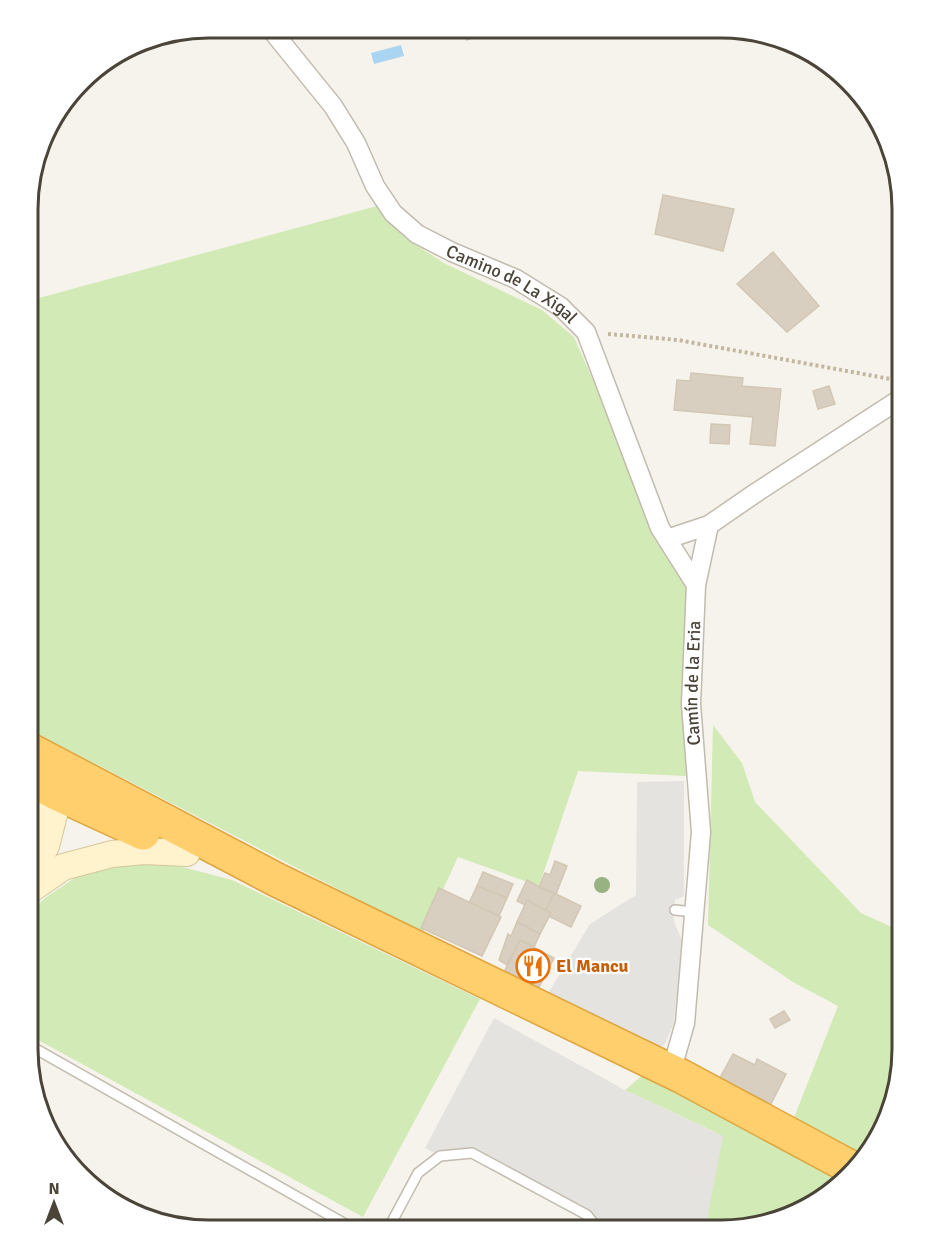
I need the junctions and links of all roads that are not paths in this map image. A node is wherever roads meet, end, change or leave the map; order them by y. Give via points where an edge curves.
1 (277, 38) edge
2 (892, 405) edge
3 (709, 525) junction
4 (667, 539) junction
5 (696, 585) junction
6 (38, 755) edge
7 (38, 768) edge
8 (38, 784) edge
9 (56, 793) junction
10 (38, 808) edge
11 (195, 847) junction
12 (38, 858) edge
13 (38, 884) edge
14 (675, 910) dead end
15 (694, 912) junction
16 (38, 1050) edge
17 (671, 1072) junction
18 (846, 1165) edge
19 (338, 1220) edge
20 (393, 1220) edge
21 (591, 1220) edge

1 - 4 street, Camino de La Xigal via 333,106 393,213 417,234 516,279 561,307 586,333
2 - 3 street
3 - 4 street
3 - 5 street, Camín de la Eria
4 - 5 street, Camino de La Xigal
5 - 15 street, Camín de la Eria via 691,704 701,832
6 - 11 highway
7 - 9 street
8 - 9 highway
9 - 10 street
9 - 11 highway
9 - 12 street via 55,811
11 - 13 street via 112,854 63,867
11 - 17 highway via 277,880
14 - 15 lane
15 - 17 street, Camín de la Eria via 685,1023
16 - 19 lane
17 - 18 highway
20 - 21 lane via 418,1173 440,1156 472,1153

